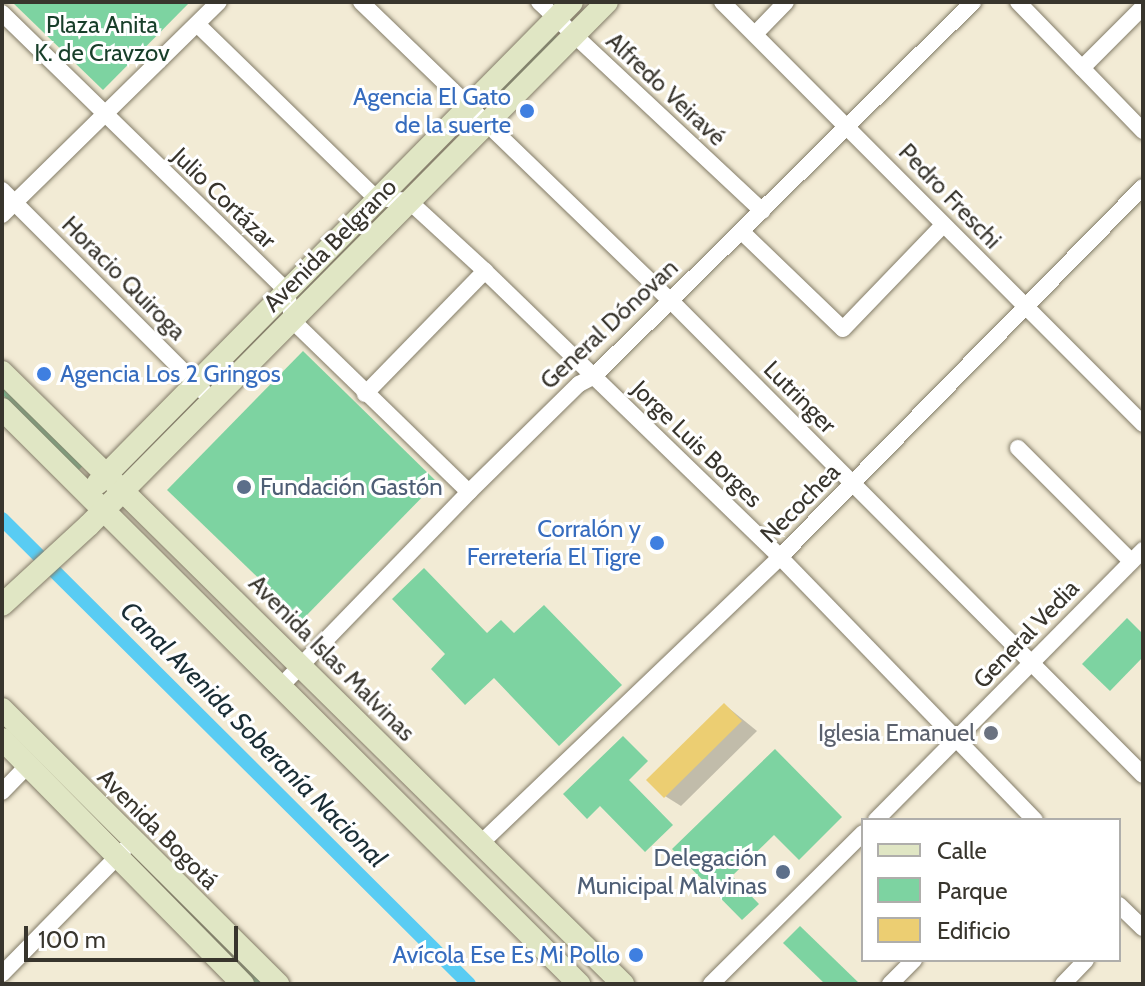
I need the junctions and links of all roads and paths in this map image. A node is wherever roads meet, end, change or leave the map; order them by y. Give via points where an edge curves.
1 (219, 2) edge
2 (361, 2) edge
3 (539, 2) edge
4 (572, 2) edge
5 (607, 2) edge
6 (722, 2) edge
7 (786, 2) edge
8 (973, 2) edge
9 (1018, 2) edge
10 (1143, 7) edge
11 (2, 13) edge
12 (555, 19) junction
13 (198, 25) junction
14 (756, 33) junction
15 (573, 36) junction
16 (1082, 68) junction
17 (467, 108) junction
18 (102, 115) junction
19 (488, 125) junction
20 (848, 125) junction
21 (1143, 131) edge
22 (1143, 187) edge
23 (2, 190) edge
24 (376, 198) junction
25 (409, 201) junction
26 (15, 202) junction
27 (762, 211) junction
28 (2, 215) edge
29 (943, 225) junction
30 (741, 231) junction
31 (485, 271) junction
32 (286, 290) junction
33 (670, 300) junction
34 (1025, 306) junction
35 (293, 321) junction
36 (2, 372) edge
37 (593, 377) junction
38 (195, 382) junction
39 (365, 394) junction
40 (213, 401) junction
41 (2, 409) edge
42 (1143, 424) edge
43 (1018, 448) dead end
44 (106, 472) junction
45 (853, 484) junction
46 (125, 489) junction
47 (469, 492) junction
48 (94, 510) junction
49 (1137, 556) edge
50 (780, 557) junction
51 (2, 605) edge
52 (1032, 662) junction
53 (302, 665) junction
54 (282, 685) junction
55 (2, 709) edge
56 (2, 739) edge
57 (957, 740) junction
58 (28, 765) junction
59 (1143, 775) edge
60 (2, 792) edge
61 (878, 818) edge
62 (1033, 818) edge
63 (861, 835) edge
64 (134, 842) junction
65 (481, 843) junction
66 (116, 858) junction
67 (1122, 915) edge
68 (1143, 928) edge
69 (912, 962) edge
70 (1084, 962) edge
71 (2, 974) edge
72 (243, 984) edge
73 (278, 984) edge
74 (579, 984) edge
75 (623, 984) edge
76 (711, 984) edge
77 (890, 984) edge
78 (1063, 984) edge

1 - 13 street
2 - 17 street
3 - 12 street, Alfredo Veiravé
4 - 12 main road, Avenida Belgrano
5 - 15 main road, Avenida Belgrano
6 - 14 street, Pedro Freschi
7 - 14 street
8 - 20 street, General Dónovan
9 - 16 street
10 - 16 street
11 - 18 street, Julio Cortázar
12 - 15 street, Alfredo Veiravé
12 - 17 main road, Avenida Belgrano
13 - 18 street
13 - 24 street
14 - 20 street, Pedro Freschi
15 - 19 main road, Avenida Belgrano
15 - 27 street, Alfredo Veiravé
16 - 21 street
17 - 19 street
17 - 24 main road, Avenida Belgrano
18 - 26 street
18 - 32 street, Julio Cortázar
19 - 25 main road, Avenida Belgrano
19 - 33 street, Lutringer
20 - 27 street, General Dónovan
20 - 29 street, Pedro Freschi
22 - 34 street, Necochea
23 - 26 street, Horacio Quiroga
24 - 25 street
24 - 32 main road, Avenida Belgrano
25 - 31 street, Jorge Luis Borges
25 - 35 main road, Avenida Belgrano
26 - 28 street
26 - 38 street, Horacio Quiroga
27 - 30 street, General Dónovan
29 - 30 street via 843,329
29 - 34 street, Pedro Freschi
30 - 33 street, General Dónovan
31 - 37 street, Jorge Luis Borges
31 - 39 street
32 - 35 street
32 - 38 main road, Avenida Belgrano
33 - 37 street, General Dónovan
33 - 45 street, Lutringer
34 - 42 street, Pedro Freschi
34 - 45 street, Necochea
35 - 39 street
35 - 40 main road, Avenida Belgrano
36 - 44 main road, Avenida Islas Malvinas
37 - 47 street, General Dónovan via 579,384
37 - 50 street, Jorge Luis Borges
38 - 40 street, Horacio Quiroga
38 - 44 main road, Avenida Belgrano
39 - 47 street
40 - 46 main road, Avenida Belgrano
41 - 48 main road
43 - 49 street
44 - 46 main road, Avenida Islas Malvinas
44 - 48 main road, Avenida Belgrano
45 - 50 street, Necochea
45 - 52 street, Lutringer
46 - 48 main road, Avenida Belgrano
46 - 53 main road, Avenida Islas Malvinas
47 - 53 street, General Dónovan
48 - 51 main road, Avenida Belgrano via 59,554
48 - 54 main road
49 - 52 street, General Vedia
50 - 57 street, Jorge Luis Borges
50 - 65 street, Necochea
52 - 57 street, General Vedia
52 - 59 street, Lutringer
53 - 54 street, General Dónovan
53 - 65 main road, Avenida Islas Malvinas
54 - 74 main road
55 - 64 main road, Avenida Bogotá
56 - 58 main road, Avenida Bogotá
57 - 61 street, General Vedia
57 - 62 street, Jorge Luis Borges
58 - 60 street
58 - 66 main road, Avenida Bogotá
63 - 76 street
64 - 66 street
64 - 73 main road, Avenida Bogotá
65 - 75 main road, Avenida Islas Malvinas
66 - 71 street
66 - 72 main road, Avenida Bogotá
67 - 68 street
69 - 77 street
70 - 78 street

